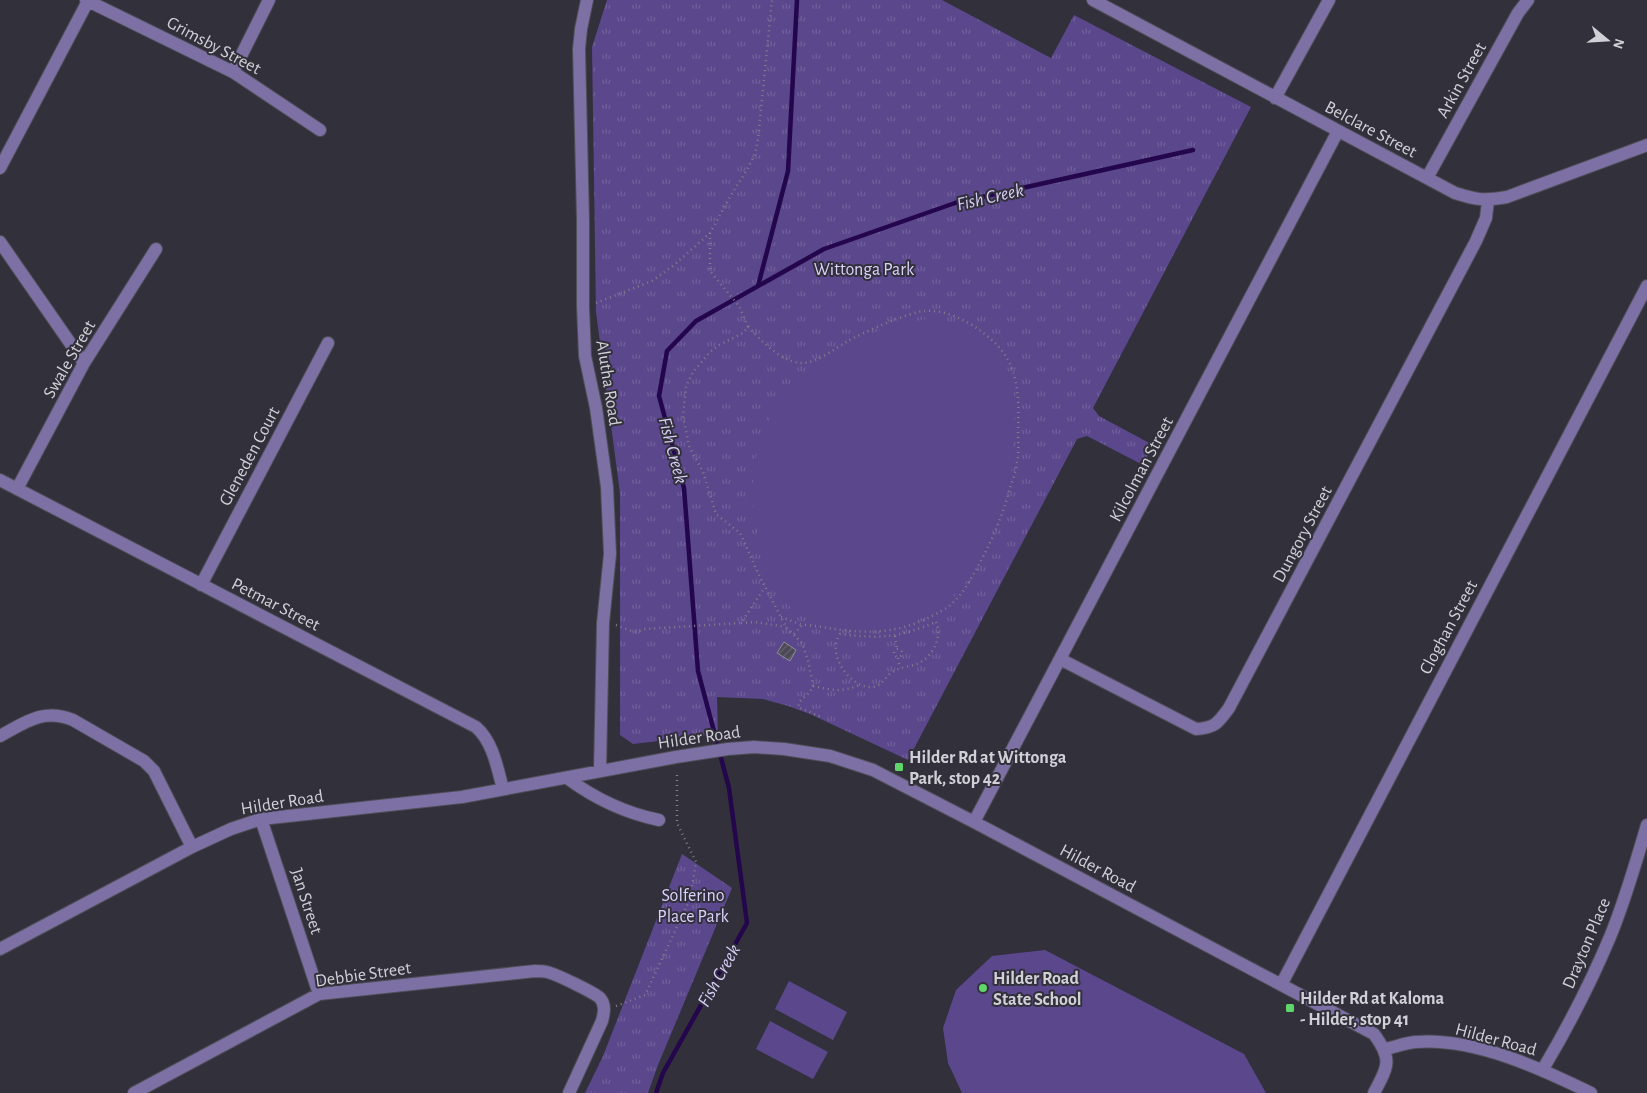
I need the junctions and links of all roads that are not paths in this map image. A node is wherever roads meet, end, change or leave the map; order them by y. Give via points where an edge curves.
1 (269, 0) edge
2 (587, 0) edge
3 (1093, 0) edge
4 (1329, 0) edge
5 (1528, 0) edge
6 (87, 1) edge
7 (233, 72) junction
8 (1275, 98) junction
9 (320, 130) dead end
10 (1338, 132) junction
11 (1647, 145) edge
12 (0, 168) edge
13 (1427, 178) junction
14 (1488, 201) junction
15 (0, 242) edge
16 (156, 249) dead end
17 (1647, 286) edge
18 (328, 343) dead end
19 (84, 363) junction
20 (0, 480) edge
21 (17, 489) junction
22 (201, 585) junction
23 (1060, 659) junction
24 (0, 736) edge
25 (600, 771) junction
26 (567, 778) junction
27 (503, 789) junction
28 (261, 819) junction
29 (659, 820) dead end
30 (974, 822) junction
31 (1647, 824) edge
32 (192, 847) junction
33 (0, 948) edge
34 (1281, 985) junction
35 (319, 994) junction
36 (1385, 1049) junction
37 (1543, 1069) junction
38 (134, 1093) edge
39 (569, 1093) edge
40 (1374, 1093) edge
41 (1591, 1093) edge

1 - 7 street
2 - 25 street, Alutha Road via 580,49 585,356 607,487 610,554 603,624
3 - 8 street, Belclare Street
4 - 8 street
5 - 13 street, Arkin Street
6 - 7 street, Grimsby Street
6 - 12 street
7 - 9 street, Grimsby Street
8 - 10 street, Belclare Street
10 - 13 street, Belclare Street
10 - 23 street, Kilcolman Street
11 - 14 street, Belclare Street
13 - 14 street, Belclare Street via 1455,193
14 - 23 street, Dungory Street via 1486,218 1476,241 1230,708 1219,721 1208,728 1196,729
15 - 19 street
16 - 19 street, Swale Street
17 - 34 street, Cloghan Street
18 - 22 street, Gleneden Court
19 - 21 street, Swale Street
20 - 21 street, Petmar Street
21 - 22 street, Petmar Street
22 - 27 street, Petmar Street via 476,727 488,742
23 - 30 street, Kilcolman Street
24 - 32 street via 38,716 62,716 144,761 154,771
25 - 26 street, Hilder Road
25 - 30 street, Hilder Road via 728,749 784,749 830,756 873,770
26 - 27 street, Hilder Road
26 - 29 street via 591,795 638,816
27 - 28 street, Hilder Road via 462,797
28 - 32 street, Hilder Road via 231,828
28 - 35 street, Jan Street
30 - 34 street, Hilder Road
31 - 37 street, Drayton Place via 1610,936
32 - 33 street, Hilder Road
34 - 36 street, Hilder Road via 1374,1034
35 - 38 street, Debbie Street
35 - 39 street, Debbie Street via 535,971 559,976 599,997 604,1011
36 - 37 street, Hilder Road via 1414,1042 1469,1046
36 - 40 street via 1387,1062
37 - 41 street, Hilder Road

